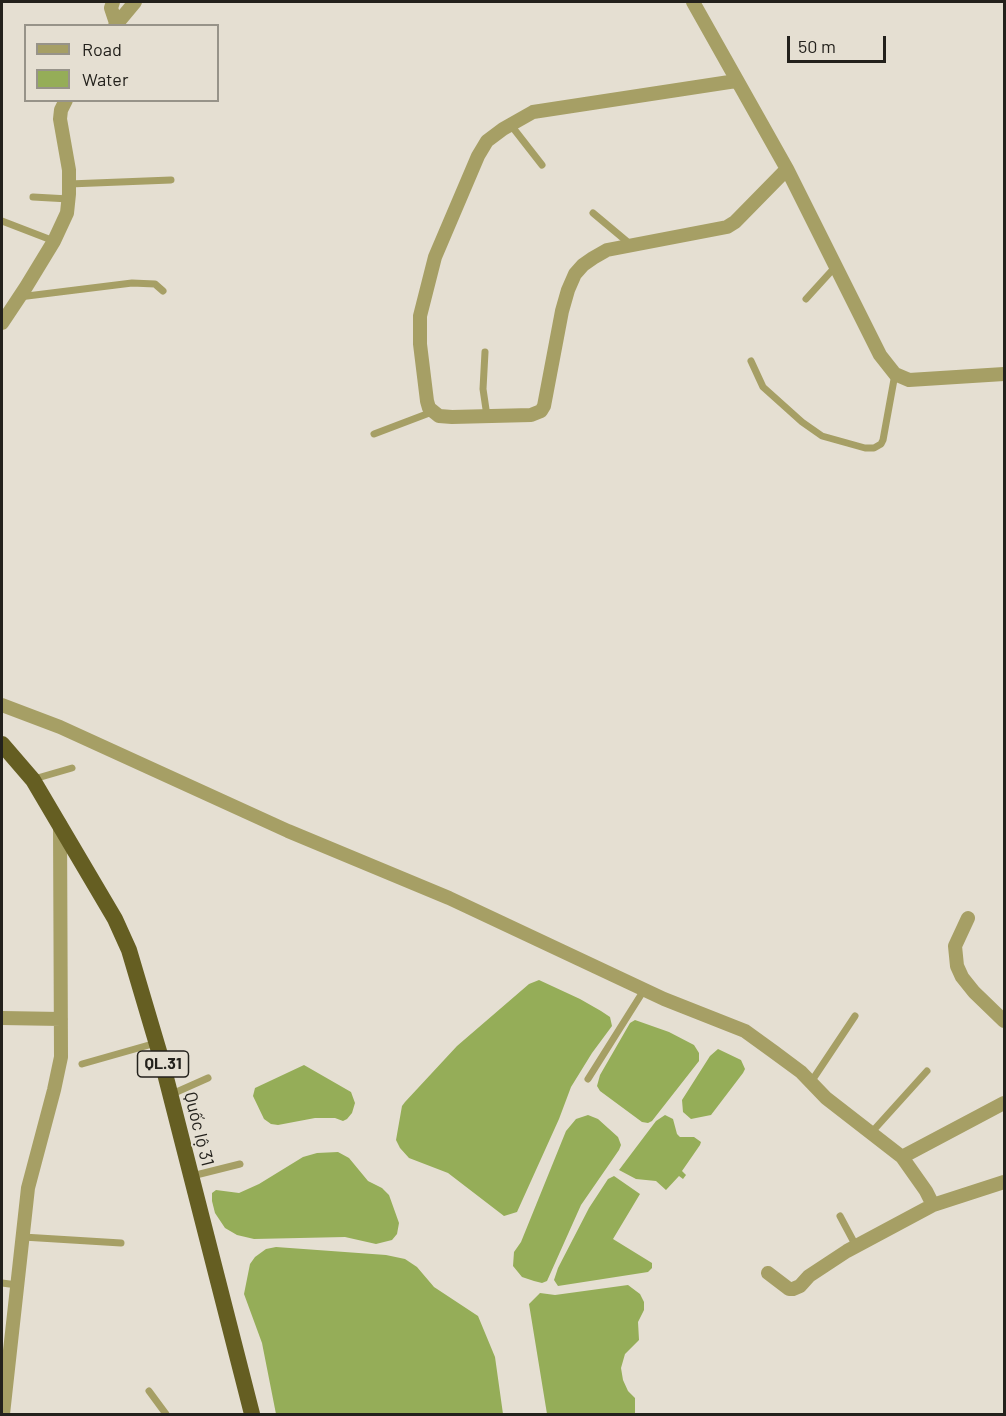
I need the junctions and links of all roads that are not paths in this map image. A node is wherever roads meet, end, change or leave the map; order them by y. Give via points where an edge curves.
1 (113, 2) edge
2 (135, 2) edge
3 (693, 2) edge
4 (116, 24) edge
5 (736, 81) junction
6 (65, 102) edge
7 (510, 124) junction
8 (542, 165) dead end
9 (787, 169) junction
10 (171, 180) dead end
11 (69, 184) junction
12 (33, 198) dead end
13 (69, 199) junction
14 (593, 213) dead end
15 (2, 221) edge
16 (54, 241) junction
17 (632, 246) junction
18 (836, 267) junction
19 (163, 291) dead end
20 (19, 297) junction
21 (806, 299) dead end
22 (2, 323) edge
23 (485, 352) dead end
24 (751, 361) dead end
25 (895, 374) junction
26 (1005, 374) edge
27 (432, 412) junction
28 (487, 416) junction
29 (374, 434) dead end
30 (2, 705) edge
31 (2, 744) edge
32 (72, 768) dead end
33 (33, 780) junction
34 (60, 824) junction
35 (968, 918) dead end
36 (644, 990) junction
37 (855, 1016) dead end
38 (2, 1018) edge
39 (61, 1019) junction
40 (1005, 1021) edge
41 (156, 1043) junction
42 (82, 1064) dead end
43 (927, 1071) dead end
44 (208, 1078) dead end
45 (588, 1079) dead end
46 (811, 1082) junction
47 (171, 1095) junction
48 (1005, 1103) edge
49 (871, 1133) junction
50 (902, 1157) junction
51 (240, 1164) dead end
52 (191, 1176) junction
53 (1005, 1182) edge
54 (933, 1205) junction
55 (840, 1216) dead end
56 (23, 1237) junction
57 (121, 1243) dead end
58 (856, 1246) junction
59 (768, 1274) dead end
60 (2, 1283) edge
61 (17, 1285) junction
62 (149, 1391) dead end
63 (3, 1394) edge
64 (3, 1414) edge
65 (166, 1414) edge
66 (252, 1414) edge

1 - 4 street
2 - 4 street
3 - 5 street
5 - 7 street via 553,108 533,112
5 - 9 street
6 - 11 street via 60,119
7 - 8 lane
7 - 27 street via 488,141 478,156 435,257 420,316 427,401
9 - 17 street via 727,227
9 - 18 street
10 - 11 lane
11 - 13 street
12 - 13 lane
13 - 16 street
14 - 17 lane
15 - 16 lane
16 - 20 street
17 - 28 street via 607,250 575,274 562,311 541,411 531,415
18 - 21 lane
18 - 25 street via 880,355
19 - 20 lane via 155,284 132,283
20 - 22 street
23 - 28 lane via 483,389
24 - 25 lane via 763,387 802,422 822,436 865,448 874,448 883,441
25 - 26 street via 909,380
27 - 28 street via 452,417
27 - 29 lane
30 - 36 street via 449,898
31 - 33 highway, Quốc lộ 31 / QL.31
32 - 33 lane
33 - 34 highway, Quốc lộ 31 / QL.31
34 - 39 street
34 - 41 highway, Quốc lộ 31 / QL.31 via 129,950
35 - 40 street via 955,946 957,966 974,992
36 - 45 lane
36 - 46 street via 745,1031
37 - 46 lane
38 - 39 street
39 - 56 street via 61,1057 28,1188
41 - 42 lane
41 - 47 highway, Quốc lộ 31 / QL.31
43 - 49 lane
44 - 47 lane
46 - 49 street
47 - 52 highway, Quốc lộ 31 / QL.31
48 - 50 street
49 - 50 street
50 - 54 street
51 - 52 lane
52 - 66 highway, Quốc lộ 31 / QL.31
53 - 54 street
54 - 58 street
55 - 58 lane
56 - 57 lane
56 - 61 street
58 - 59 street via 793,1289
60 - 61 lane
61 - 63 street
62 - 65 lane
63 - 64 street

